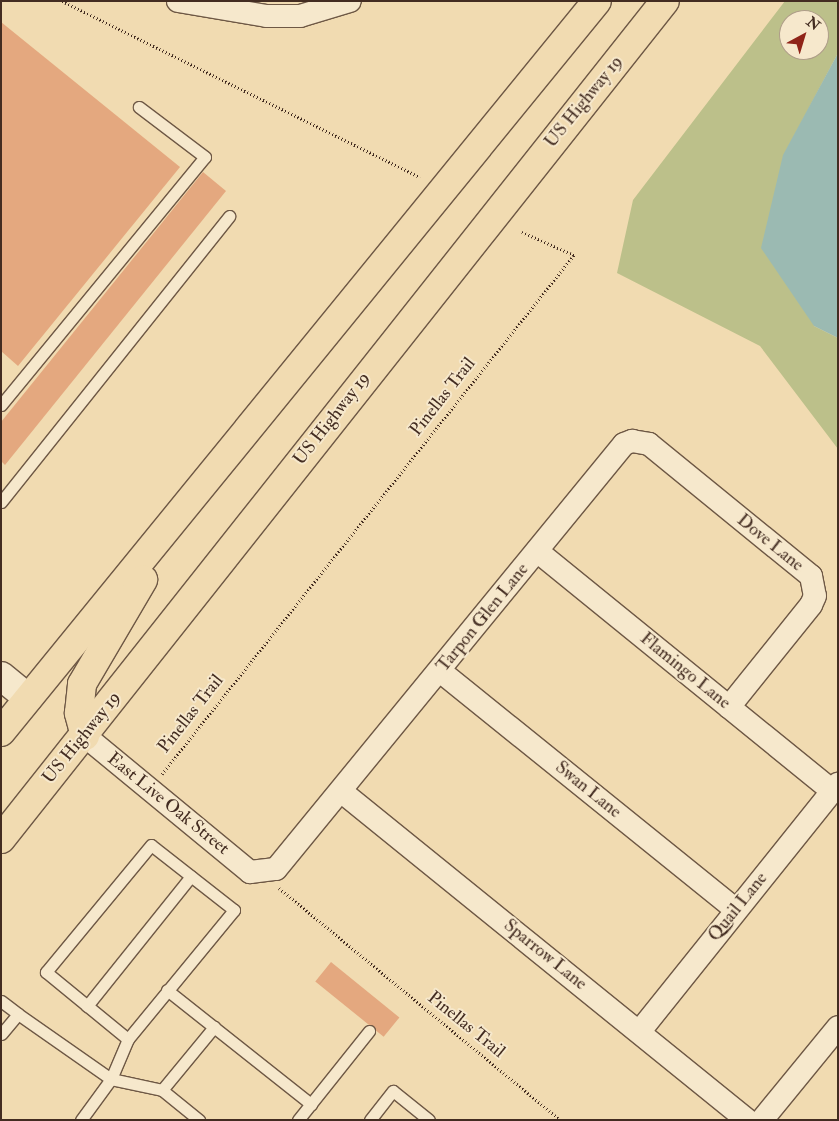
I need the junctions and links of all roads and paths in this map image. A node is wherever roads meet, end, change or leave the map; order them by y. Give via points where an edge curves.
1 (62, 1) edge
2 (178, 1) edge
3 (350, 1) edge
4 (597, 1) edge
5 (665, 1) edge
6 (139, 107) dead end
7 (420, 177) dead end
8 (229, 216) dead end
9 (522, 232) dead end
10 (1, 405) edge
11 (624, 444) joint
12 (1, 502) edge
13 (186, 507) junction
14 (537, 551) junction
15 (440, 671) junction
16 (1, 676) edge
17 (28, 698) junction
18 (729, 707) junction
19 (1, 732) edge
20 (85, 736) junction
21 (169, 780) dead end
22 (835, 787) edge
23 (342, 792) junction
24 (1, 839) edge
25 (276, 869) junction
26 (191, 876) junction
27 (735, 909) junction
28 (168, 990) junction
29 (1, 1001) edge
30 (87, 1006) junction
31 (18, 1014) junction
32 (214, 1027) junction
33 (838, 1027) edge
34 (369, 1031) dead end
35 (640, 1032) junction
36 (1, 1034) edge
37 (128, 1039) junction
38 (111, 1079) junction
39 (162, 1090) junction
40 (311, 1104) junction
41 (427, 1119) edge
42 (81, 1120) edge
43 (199, 1120) edge
44 (298, 1120) edge
45 (370, 1120) edge
46 (560, 1120) edge
47 (747, 1120) edge
48 (762, 1120) edge

1 - 7 path
2 - 3 street via 268,16 300,16
4 - 13 highway
5 - 20 highway, US Highway 19
6 - 10 lane via 205,158
8 - 12 lane
9 - 21 path, Pinellas Trail via 574,255 161,774
11 - 14 street, Tarpon Glen Lane
11 - 18 street, Dove Lane via 649,444 811,576 815,596 811,605
13 - 17 highway
13 - 20 highway via 82,684 79,713
14 - 15 street, Tarpon Glen Lane
14 - 18 street, Flamingo Lane
15 - 23 street, Tarpon Glen Lane
15 - 27 street, Swan Lane
16 - 17 street
17 - 19 highway
18 - 22 street, Flamingo Lane
20 - 24 highway, US Highway 19
20 - 25 street, East Live Oak Street via 250,872
22 - 27 street, Quail Lane
23 - 25 street, Tarpon Glen Lane
23 - 35 street, Sparrow Lane
25 - 46 path, Pinellas Trail via 279,890
26 - 28 lane via 234,910
26 - 30 lane
26 - 30 lane via 152,845 46,972
27 - 35 street, Quail Lane
28 - 32 lane
28 - 37 lane
29 - 31 lane
30 - 37 lane
31 - 36 lane
31 - 38 lane
32 - 39 lane
32 - 40 lane
33 - 48 street
34 - 40 lane
35 - 47 street, Sparrow Lane
37 - 38 lane
38 - 39 lane
38 - 42 lane
39 - 43 lane
40 - 44 lane
41 - 45 lane via 393,1091

